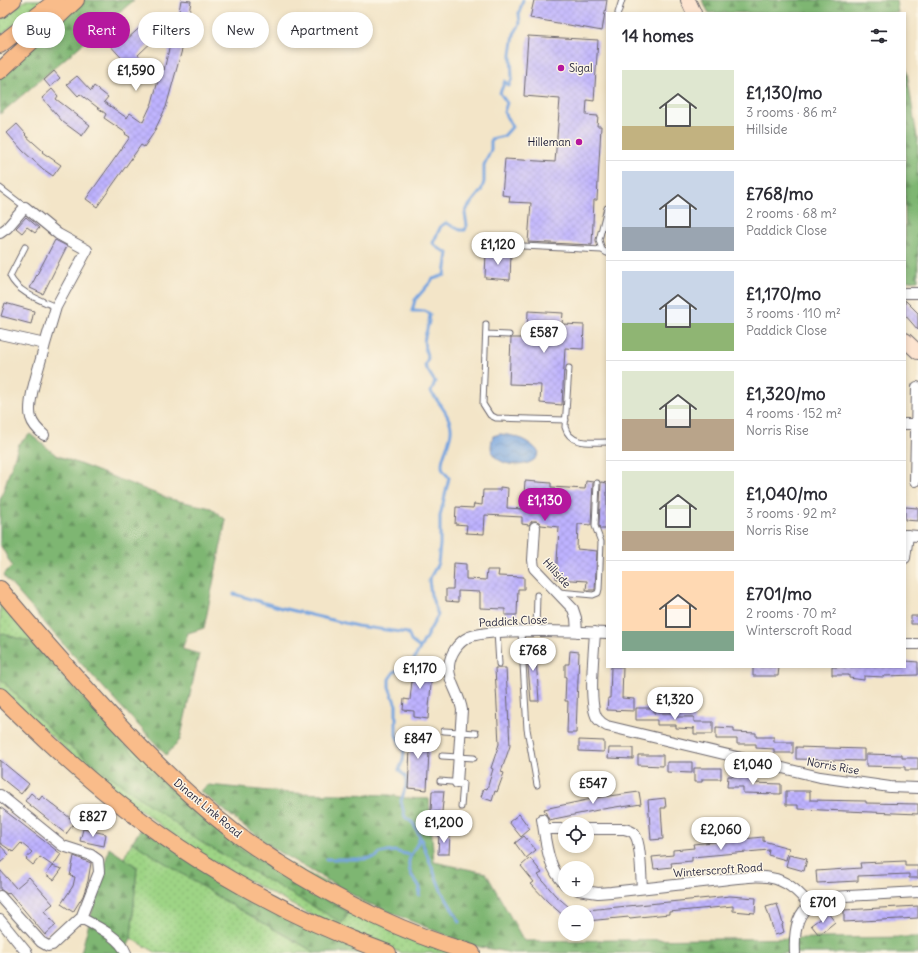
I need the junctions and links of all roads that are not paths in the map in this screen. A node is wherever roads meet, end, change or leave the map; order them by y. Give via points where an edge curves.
1 (13, 0) edge
2 (57, 0) edge
3 (76, 0) edge
4 (622, 0) edge
5 (688, 0) edge
6 (0, 10) edge
7 (618, 12) edge
8 (694, 12) edge
9 (0, 45) edge
10 (0, 71) edge
11 (0, 188) edge
12 (24, 207) junction
13 (606, 212) edge
14 (0, 233) edge
15 (523, 246) dead end
16 (25, 247) dead end
17 (605, 251) edge
18 (906, 293) edge
19 (918, 293) edge
20 (56, 307) junction
21 (486, 324) dead end
22 (0, 334) edge
23 (486, 334) junction
24 (509, 334) dead end
25 (906, 341) edge
26 (45, 344) junction
27 (918, 352) edge
28 (569, 368) dead end
29 (917, 387) edge
30 (566, 420) junction
31 (906, 424) edge
32 (917, 424) edge
33 (44, 436) dead end
34 (606, 442) edge
35 (915, 481) dead end
36 (597, 483) dead end
37 (535, 527) dead end
38 (910, 535) edge
39 (906, 553) edge
40 (0, 589) edge
41 (558, 592) junction
42 (537, 596) dead end
43 (521, 631) junction
44 (536, 631) junction
45 (497, 632) junction
46 (577, 632) junction
47 (595, 632) junction
48 (606, 633) edge
49 (906, 644) edge
50 (918, 644) edge
51 (499, 664) dead end
52 (0, 696) edge
53 (444, 731) dead end
54 (461, 732) junction
55 (476, 733) dead end
56 (442, 756) dead end
57 (459, 757) junction
58 (474, 758) dead end
59 (440, 781) dead end
60 (457, 783) junction
61 (537, 785) dead end
62 (918, 788) edge
63 (0, 795) edge
64 (461, 808) dead end
65 (542, 819) dead end
66 (544, 829) junction
67 (558, 829) edge
68 (594, 829) edge
69 (558, 876) edge
70 (642, 888) junction
71 (594, 892) edge
72 (918, 892) edge
73 (0, 896) edge
74 (810, 905) junction
75 (81, 918) junction
76 (1, 924) edge
77 (27, 953) edge
78 (126, 953) edge
79 (388, 953) edge
80 (472, 953) edge
81 (795, 953) edge

1 - 6 main road
2 - 9 main road
3 - 10 main road
4 - 7 lane
5 - 8 main road
11 - 12 lane
12 - 14 street
12 - 20 street via 58,234 87,250
13 - 17 lane via 599,240
15 - 17 lane
16 - 20 lane via 10,276 13,282 32,297
18 - 19 street
20 - 26 street
21 - 23 lane
22 - 26 street
23 - 24 lane
23 - 30 lane via 483,399 484,408 490,415 496,418
25 - 27 main road
26 - 33 street via 30,405 35,427
28 - 30 lane
29 - 32 street
30 - 34 lane via 567,432 573,439
31 - 32 street
32 - 35 street
36 - 41 lane via 596,526 601,542 600,589 593,595
37 - 41 street, Hillside via 533,564 537,572
38 - 39 street
40 - 80 main road, Dinant Link Road via 141,748 190,795 235,832 295,873 355,907 398,927
41 - 46 street, Hillside via 575,612
42 - 44 lane
43 - 44 street, Paddick Close
43 - 45 street, Paddick Close
43 - 61 lane via 528,729
44 - 46 street, Paddick Close
45 - 51 lane
45 - 54 street, Paddick Close via 468,638 452,654 450,676 461,704
46 - 47 street, Paddick Close
47 - 48 street, Paddick Close
47 - 62 street, Norris Rise via 593,704 597,717 607,726 820,777 882,786
49 - 50 street
52 - 79 main road via 88,778 173,843 276,904 344,936
53 - 54 lane
54 - 55 lane
54 - 57 street, Paddick Close
56 - 57 lane
57 - 58 lane
57 - 60 street, Paddick Close
59 - 60 lane
60 - 64 lane via 463,783
63 - 75 street via 63,846 91,855 98,860 99,872
65 - 66 street
66 - 67 street
66 - 69 street via 552,864
68 - 70 street via 624,829 633,832 638,842
70 - 71 street, Winterscroft Road
70 - 74 street, Winterscroft Road via 764,877 790,885
72 - 74 street via 838,896 822,899
73 - 75 street via 41,942 48,946
74 - 81 street via 796,928
75 - 78 street via 98,926 123,945
76 - 77 street

